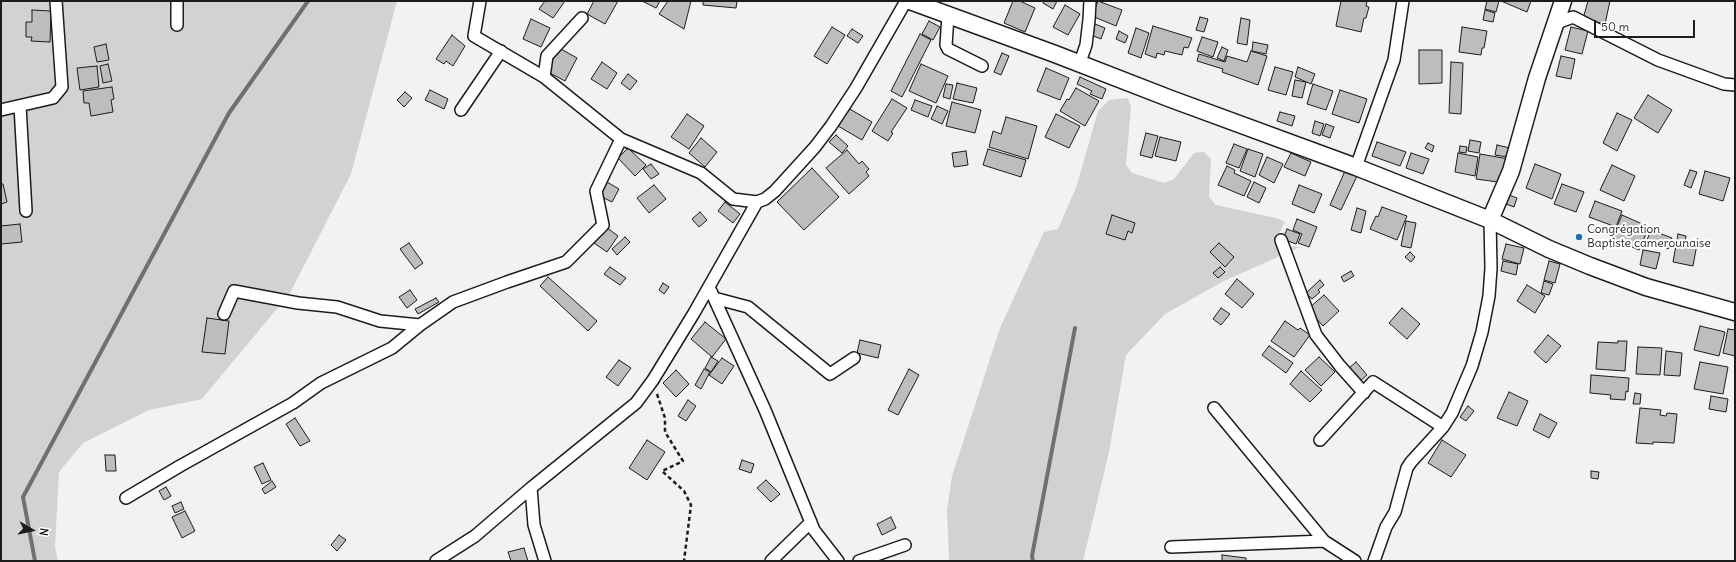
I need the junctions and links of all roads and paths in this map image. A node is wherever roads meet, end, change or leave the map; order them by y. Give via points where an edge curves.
1 (56, 1) edge
2 (177, 1) edge
3 (480, 1) edge
4 (906, 1) edge
5 (910, 1) edge
6 (1090, 1) edge
7 (1403, 1) edge
8 (1563, 1) edge
9 (948, 16) junction
10 (582, 18) dead end
11 (1554, 24) junction
12 (177, 25) dead end
13 (501, 51) junction
14 (1079, 65) junction
15 (982, 66) dead end
16 (544, 77) junction
17 (1735, 85) edge
18 (20, 106) junction
19 (1, 110) edge
20 (461, 110) dead end
21 (621, 140) junction
22 (1356, 167) junction
23 (757, 202) junction
24 (26, 211) dead end
25 (1490, 220) junction
26 (1281, 240) dead end
27 (709, 287) junction
28 (714, 298) junction
29 (1735, 312) edge
30 (224, 314) dead end
31 (420, 325) junction
32 (854, 358) dead end
33 (653, 380) junction
34 (1364, 393) junction
35 (1214, 408) dead end
36 (1443, 427) junction
37 (1320, 440) dead end
38 (531, 488) junction
39 (126, 498) dead end
40 (811, 522) junction
41 (1324, 541) junction
42 (905, 545) dead end
43 (1171, 547) dead end
44 (436, 561) edge
45 (545, 561) edge
46 (684, 561) edge
47 (771, 561) edge
48 (838, 561) edge
49 (859, 561) edge
50 (1355, 561) edge
51 (1374, 561) edge

1 - 18 street via 62,87 53,98
2 - 12 street
3 - 13 street via 474,36
4 - 23 street via 831,126 775,191 766,199
5 - 9 street
6 - 14 street via 1086,46
7 - 22 street via 1394,60
8 - 11 street
9 - 14 street
9 - 15 street via 948,49
10 - 16 street via 547,56
11 - 17 street via 1573,17 1658,60 1724,84
11 - 25 street via 1512,171
13 - 16 street
13 - 20 street
14 - 22 street
16 - 21 street
18 - 19 street
18 - 24 street
21 - 23 street via 701,173 733,199
21 - 31 street via 596,191 603,224 566,262 453,302
22 - 25 street
23 - 27 street
25 - 29 street via 1549,249 1646,287
25 - 36 street via 1490,289 1482,332 1463,391
26 - 34 street via 1316,335
27 - 28 street
27 - 33 street
28 - 32 street via 748,306 830,374
28 - 40 street via 765,410
30 - 31 street via 234,291 336,307 380,321
31 - 39 street via 392,348 321,383 293,403
33 - 38 street via 636,403
33 - 46 path via 665,418 665,432 683,461 662,471 684,492 691,505
34 - 36 street via 1373,382
34 - 37 street
35 - 41 street
36 - 51 street via 1410,462 1395,512 1386,527
38 - 44 street via 475,536
38 - 45 street via 534,525
40 - 47 street
40 - 48 street via 814,530
41 - 43 street
41 - 50 street
42 - 49 street

